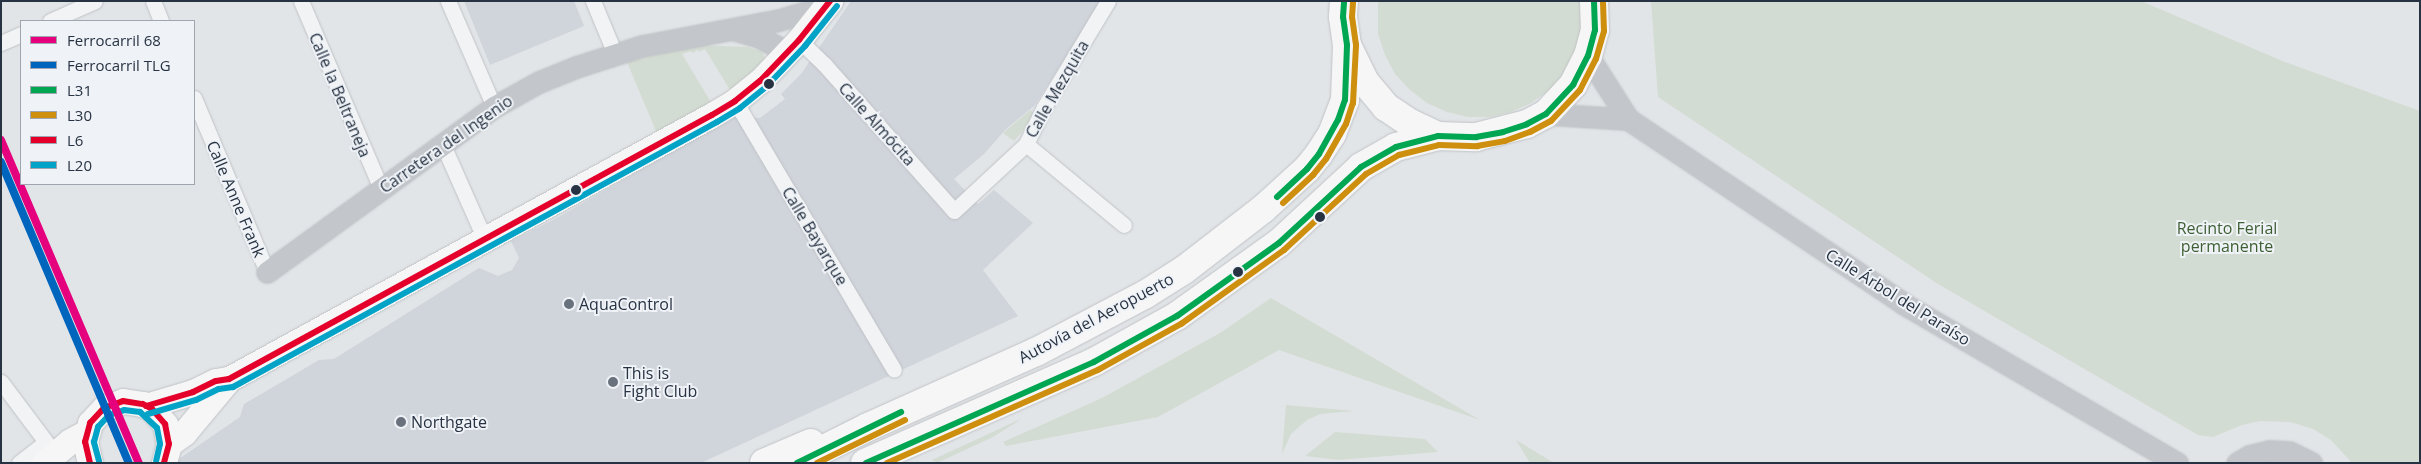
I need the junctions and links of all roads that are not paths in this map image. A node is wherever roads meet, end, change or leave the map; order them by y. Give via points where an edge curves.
1 (95, 1) edge
2 (153, 1) edge
3 (301, 1) edge
4 (448, 1) edge
5 (593, 1) edge
6 (1108, 1) edge
7 (1344, 1) edge
8 (1594, 1) edge
9 (828, 4) edge
10 (52, 20) edge
11 (161, 20) edge
12 (730, 29) junction
13 (20, 34) edge
14 (1, 43) edge
15 (1347, 45) junction
16 (793, 46) junction
17 (615, 54) junction
18 (1588, 56) junction
19 (195, 100) edge
20 (735, 101) junction
21 (494, 107) junction
22 (1546, 114) junction
23 (1628, 119) junction
24 (1438, 136) junction
25 (1026, 144) junction
26 (443, 145) junction
27 (381, 189) junction
28 (954, 211) joint
29 (1124, 225) dead end
30 (485, 240) junction
31 (267, 272) joint
32 (894, 370) dead end
33 (229, 379) junction
34 (1, 382) edge
35 (146, 406) junction
36 (950, 426) junction
37 (868, 427) junction
38 (87, 432) junction
39 (48, 453) edge
40 (167, 456) edge
41 (19, 463) edge
42 (90, 463) edge
43 (764, 463) edge
44 (796, 463) edge
45 (865, 463) edge
46 (900, 463) edge
47 (2177, 463) edge
48 (2237, 463) edge
49 (2312, 463) edge

1 - 10 street
2 - 11 street
3 - 27 street, Calle la Beltraneja
4 - 21 street
5 - 17 street
6 - 25 street, Calle Mezquita via 1044,107
7 - 15 highway
8 - 18 highway via 1595,30
9 - 12 street, Carretera del Ingenio via 779,20
9 - 16 main road
12 - 16 street, Carretera del Ingenio
12 - 17 street, Carretera del Ingenio
13 - 14 street
15 - 24 highway via 1365,82 1386,107
15 - 37 highway, Autovía del Aeropuerto via 1345,100 1332,134 1308,169 1263,209 1184,270 1146,294 1036,352
16 - 20 main road via 760,81
16 - 28 street, Calle Almócita via 824,64
17 - 21 street, Carretera del Ingenio via 539,82
18 - 22 highway via 1572,85
18 - 23 street
19 - 31 street, Calle Anne Frank
20 - 30 main road
20 - 32 street, Calle Bayarque
21 - 26 street, Carretera del Ingenio
22 - 23 street
22 - 24 highway via 1527,124 1485,135
23 - 47 street, Calle Árbol del Paraíso via 1904,304
24 - 36 highway, Autovía del Aeropuerto via 1396,147 1360,167 1279,243 1177,316 1094,362
25 - 28 street, Calle Mezquita
25 - 29 street
26 - 27 street, Carretera del Ingenio
26 - 30 street
27 - 31 street, Carretera del Ingenio
30 - 33 main road
33 - 35 main road
33 - 40 main road
34 - 39 street
35 - 38 main road via 133,401 113,403 96,414
35 - 40 main road via 164,424
36 - 45 highway, Autovía del Aeropuerto
36 - 46 street via 925,450
37 - 43 highway via 819,440
37 - 44 highway, Autovía del Aeropuerto
38 - 39 main road
38 - 42 main road via 86,452
39 - 41 street
48 - 49 street via 2269,451 2289,452

